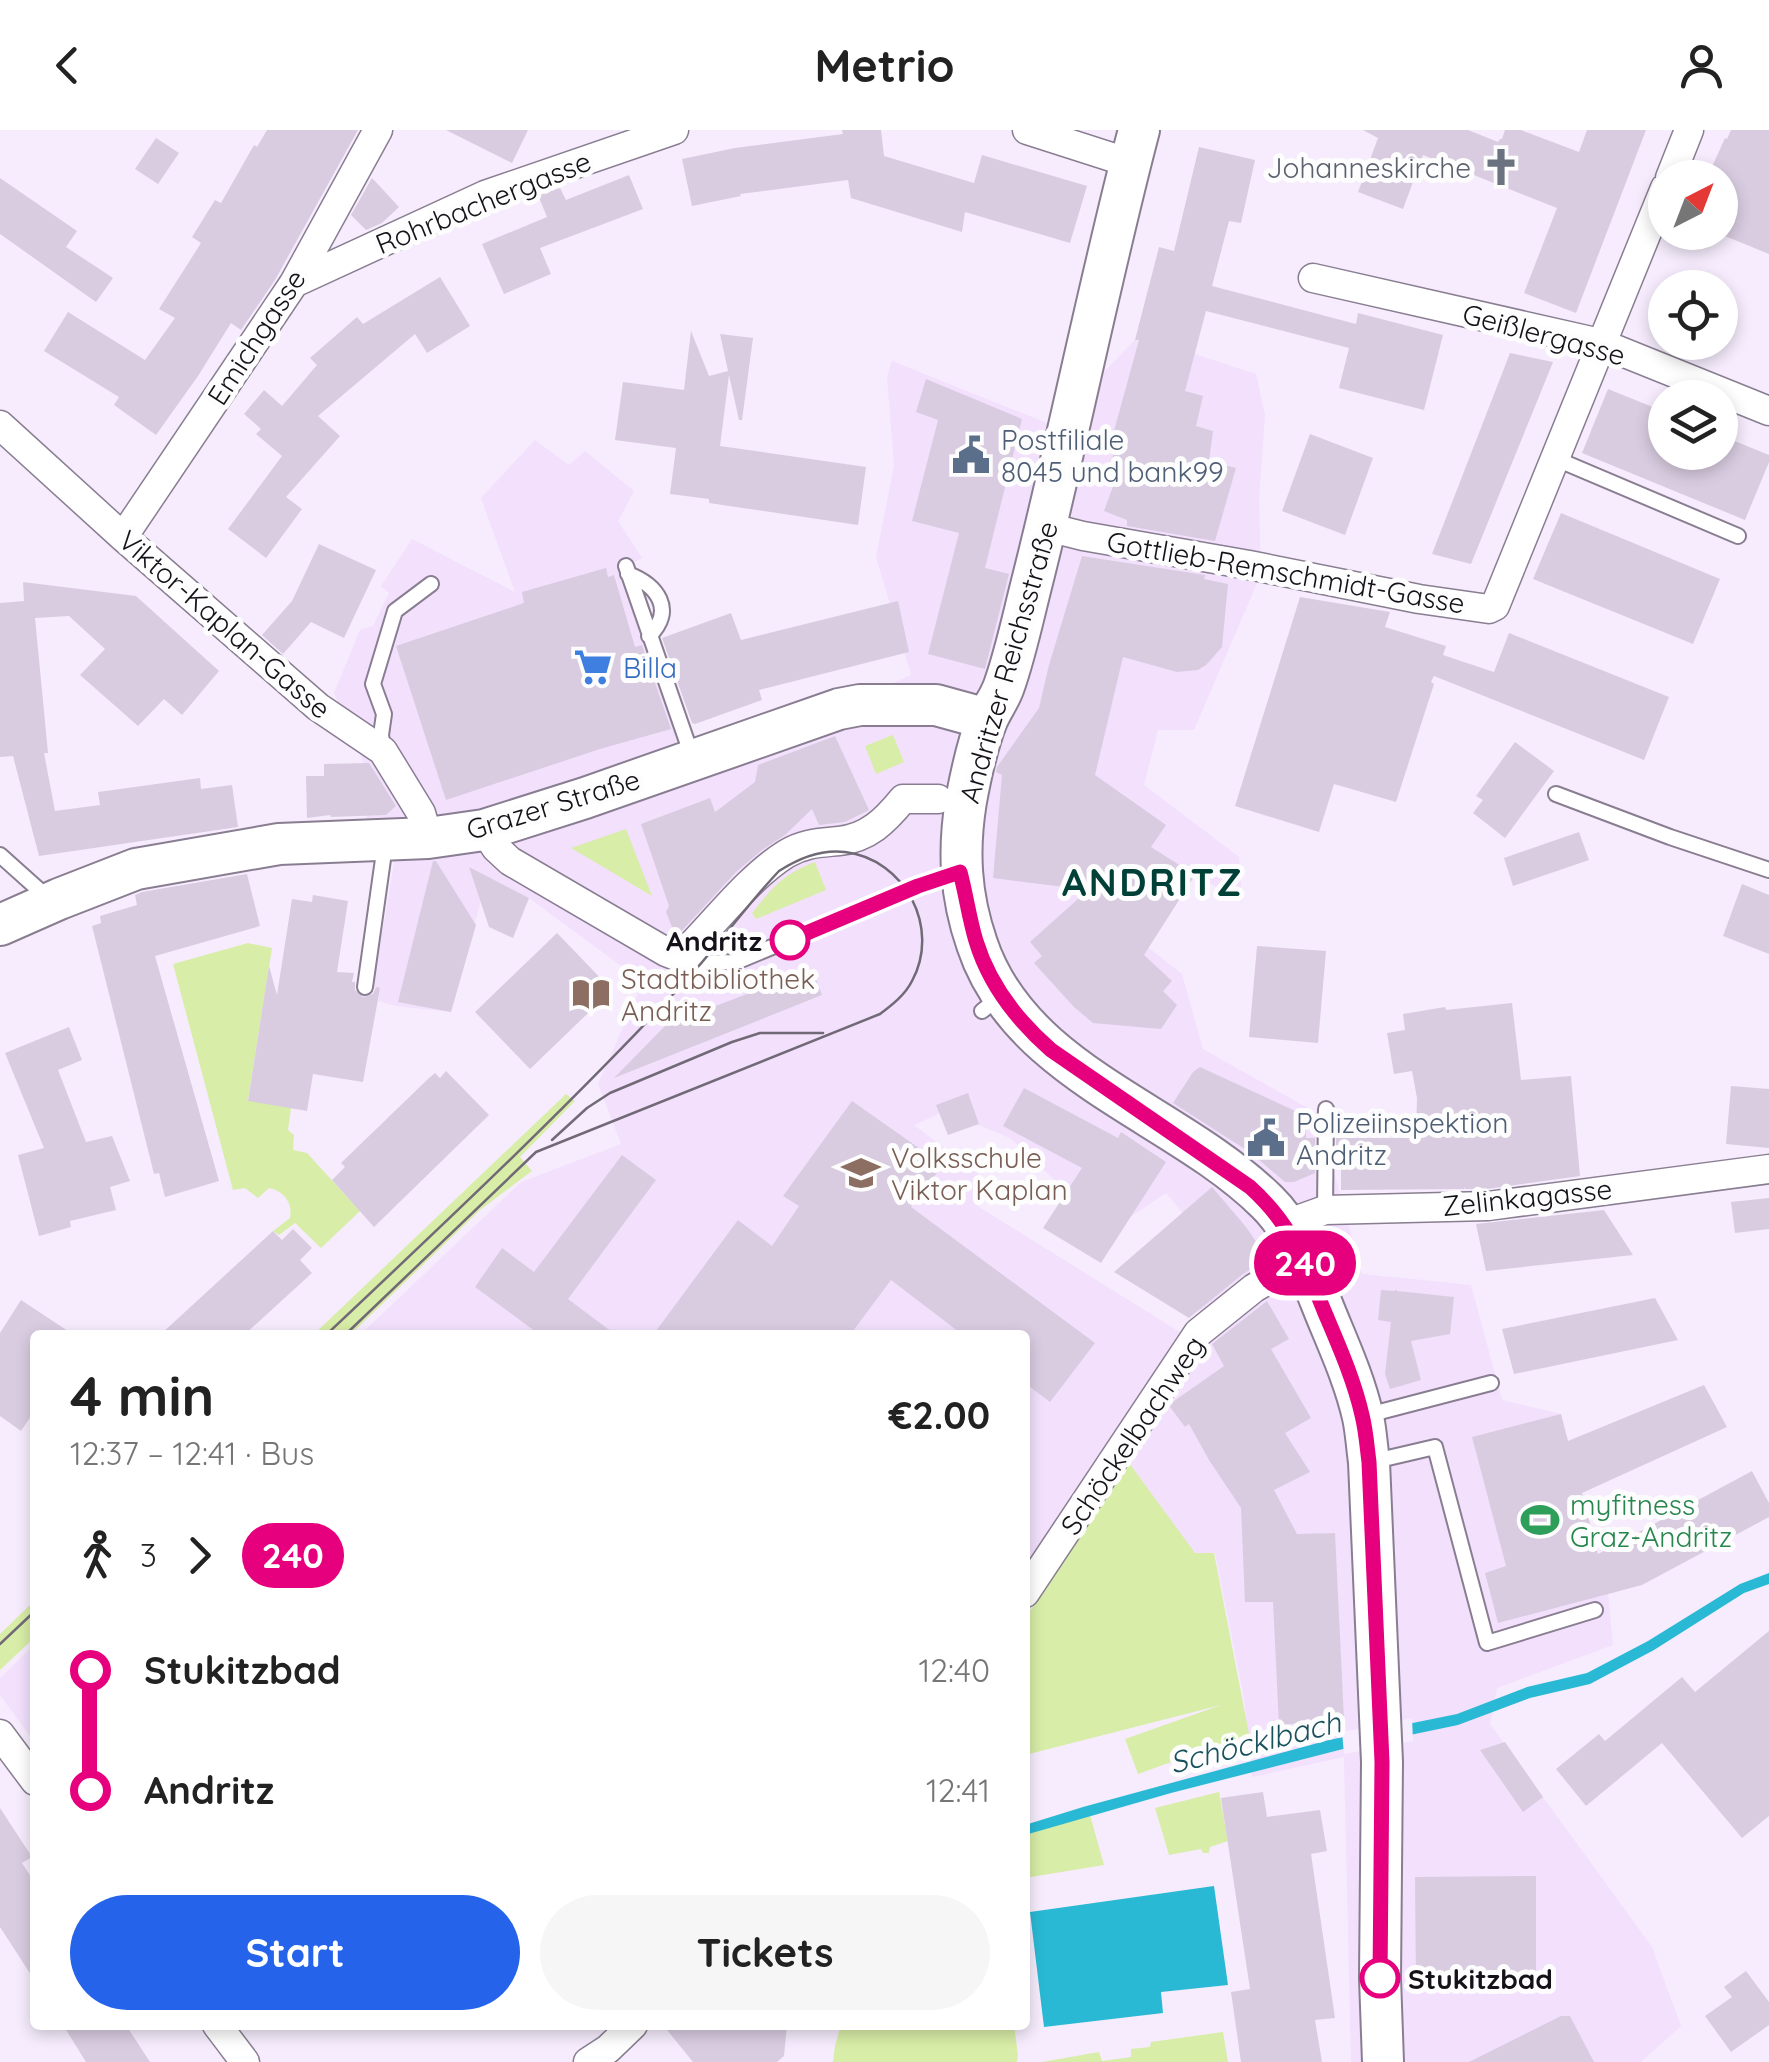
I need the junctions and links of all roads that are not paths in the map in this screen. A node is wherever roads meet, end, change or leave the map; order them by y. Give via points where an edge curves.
1 (378, 130) edge
2 (674, 130) edge
3 (1026, 130) edge
4 (1690, 130) edge
5 (1134, 147) edge
6 (1678, 160) edge
7 (1648, 229) edge
8 (1313, 278) dead end
9 (294, 282) junction
10 (1600, 344) junction
11 (1769, 411) edge
12 (0, 424) edge
13 (1554, 457) junction
14 (1047, 527) junction
15 (1738, 536) dead end
16 (123, 537) junction
17 (432, 584) dead end
18 (649, 636) junction
19 (988, 718) junction
20 (383, 750) junction
21 (693, 760) junction
22 (1556, 794) dead end
23 (938, 798) dead end
24 (484, 830) junction
25 (428, 838) junction
26 (386, 840) junction
27 (0, 855) edge
28 (1769, 870) edge
29 (960, 872) junction
30 (52, 902) junction
31 (0, 925) edge
32 (692, 955) junction
33 (364, 986) dead end
34 (1326, 1108) dead end
35 (1769, 1170) edge
36 (1325, 1210) junction
37 (1295, 1242) junction
38 (1492, 1384) dead end
39 (1363, 1416) junction
40 (1369, 1462) junction
41 (1030, 1585) edge
42 (1595, 1610) dead end
43 (0, 1734) edge
44 (30, 1774) edge
45 (222, 2030) edge
46 (628, 2030) edge
47 (244, 2062) edge
48 (588, 2062) edge
49 (1384, 2062) edge

1 - 9 street, Emichgasse
2 - 9 street, Rohrbachergasse via 485,195
3 - 5 street
4 - 6 street
5 - 14 street, Andritzer Reichsstraße
7 - 10 street, Gottlieb-Remschmidt-Gasse
8 - 10 street, Geißlergasse
9 - 16 street, Emichgasse
10 - 11 street, Geißlergasse
10 - 13 street, Gottlieb-Remschmidt-Gasse
12 - 16 street, Viktor-Kaplan-Gasse
13 - 14 street, Gottlieb-Remschmidt-Gasse via 1490,608
13 - 15 lane
14 - 19 street, Andritzer Reichsstraße via 1011,666
16 - 20 street, Viktor-Kaplan-Gasse via 318,707
17 - 20 lane via 395,611 373,684 384,714
18 - 18 lane via 658,627 660,597 627,570
18 - 21 lane
19 - 21 street, Grazer Straße via 936,705 860,704
19 - 29 street, Andritzer Reichsstraße via 966,801
20 - 25 street, Viktor-Kaplan-Gasse via 421,813
21 - 24 street, Grazer Straße
22 - 28 lane
23 - 32 street via 903,800 871,832 784,855
24 - 25 street, Grazer Straße
24 - 32 street via 510,861 666,952
25 - 26 street, Grazer Straße
26 - 30 street, Grazer Straße via 279,844 136,868
26 - 33 lane
27 - 30 lane
29 - 32 lane via 736,962 708,964
29 - 37 street, Andritzer Reichsstraße via 992,1003 1222,1166 1270,1204
30 - 31 street, Grazer Straße
34 - 36 lane
35 - 36 street, Zelinkagasse via 1488,1206
36 - 37 street, Zelinkagasse
37 - 39 street, Andritzer Reichsstraße
37 - 41 street, Schöckelbachweg via 1254,1288 1198,1333
38 - 39 lane
39 - 40 street, Andritzer Reichsstraße
40 - 42 lane via 1434,1446 1487,1643
40 - 49 street, Andritzer Reichsstraße via 1382,1762
43 - 44 street
45 - 47 street
46 - 48 street

